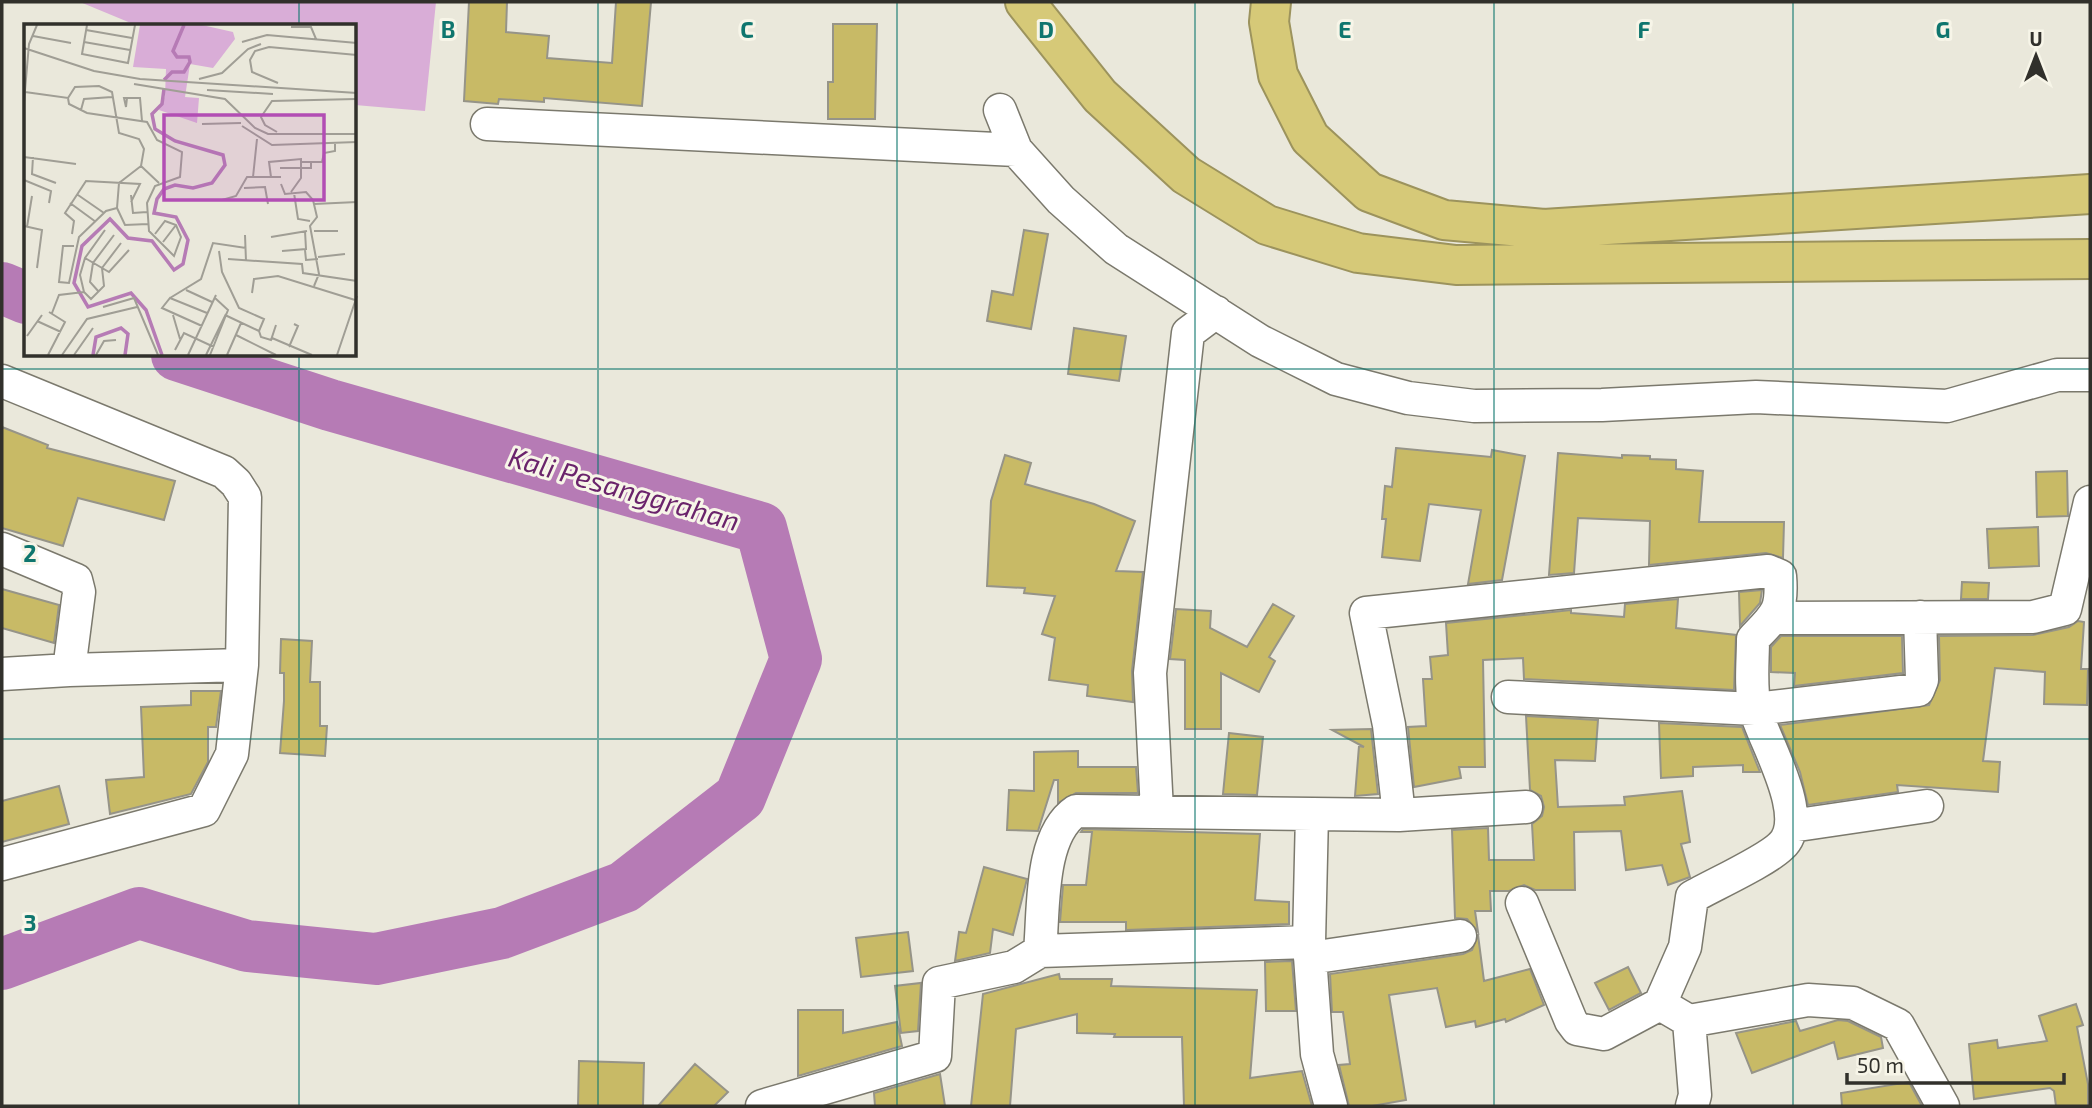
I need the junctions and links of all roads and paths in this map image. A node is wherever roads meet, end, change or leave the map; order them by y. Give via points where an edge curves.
1 (1025, 2) edge
2 (1271, 2) edge
3 (1000, 110) dead end
4 (487, 124) dead end
5 (1016, 150) junction
6 (2090, 194) edge
7 (2090, 259) edge
8 (1216, 312) junction
9 (2090, 375) edge
10 (2, 381) edge
11 (2090, 502) edge
12 (2, 549) edge
13 (1920, 617) junction
14 (1773, 618) junction
15 (242, 665) junction
16 (69, 670) junction
17 (2, 674) edge
18 (1508, 697) dead end
19 (1755, 709) junction
20 (1927, 806) dead end
21 (1526, 807) dead end
22 (1157, 811) junction
23 (1312, 814) junction
24 (1399, 815) junction
25 (1791, 826) junction
26 (2, 864) edge
27 (1522, 903) dead end
28 (1460, 936) dead end
29 (1309, 950) junction
30 (1040, 951) junction
31 (1660, 1004) junction
32 (1689, 1021) junction
33 (762, 1106) edge
34 (1331, 1106) edge
35 (1692, 1106) edge
36 (1943, 1106) edge

1 - 7 highway via 1100,96 1185,175 1267,225 1357,253 1456,265
2 - 6 highway via 1269,22 1278,75 1310,138 1369,192 1444,220 1545,229
3 - 5 street
4 - 5 street
5 - 8 street via 1061,200 1116,249
8 - 9 street via 1336,379 1408,398 1474,406 1756,397 1947,406 2057,374
8 - 22 street via 1188,333 1150,673
10 - 15 street via 224,472 236,483 245,496
11 - 13 street via 2065,609 2033,617
12 - 16 street via 76,580 79,592
13 - 14 street
13 - 19 street via 1922,680 1918,690
14 - 19 street via 1753,639
14 - 24 street via 1782,600 1780,576 1768,571 1366,613 1389,725
15 - 16 street
15 - 26 street via 232,754 204,810
16 - 17 street
18 - 19 street
19 - 25 street via 1782,773
20 - 25 street
21 - 24 street
22 - 23 street
22 - 30 street via 1076,811 1064,819 1050,847
23 - 24 street
23 - 29 street
25 - 31 street via 1782,846 1692,897 1685,947
27 - 31 street via 1577,1029 1604,1034
28 - 29 street
29 - 30 street
29 - 34 street via 1317,1054
30 - 33 street via 1014,967 939,983 935,1056
31 - 32 street
32 - 35 street
32 - 36 street via 1808,1000 1853,1003 1898,1025

